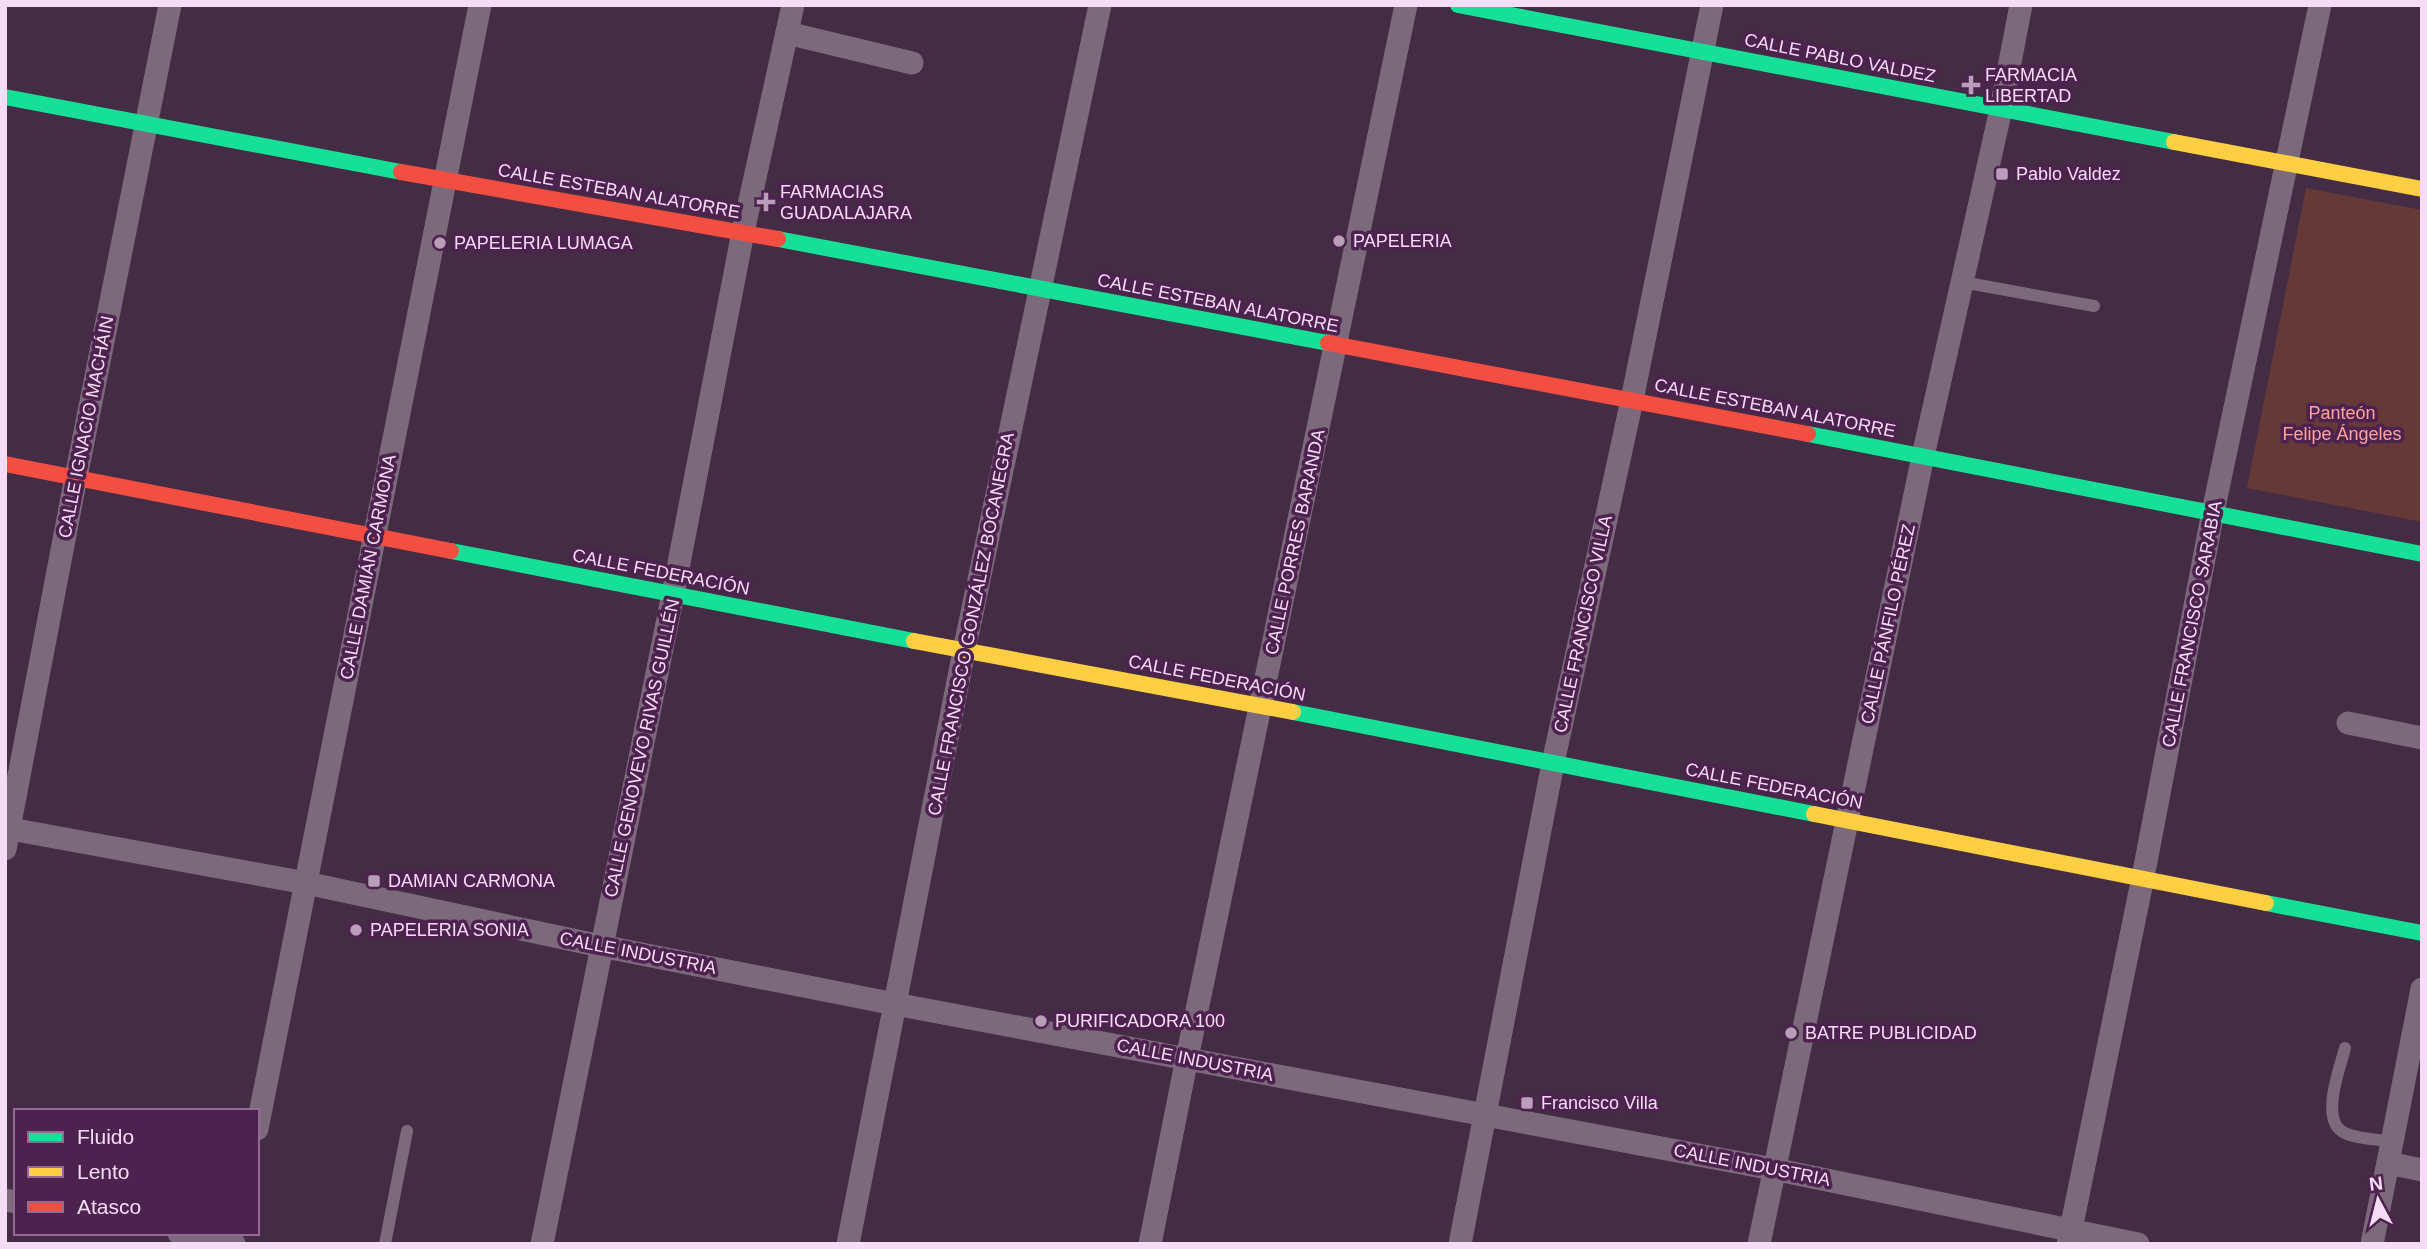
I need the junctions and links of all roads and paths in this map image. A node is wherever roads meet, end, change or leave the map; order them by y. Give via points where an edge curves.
1 (170, 5) edge
2 (480, 5) edge
3 (793, 5) edge
4 (1100, 5) edge
5 (1406, 5) edge
6 (1458, 5) edge
7 (1712, 5) edge
8 (2021, 5) edge
9 (2320, 5) edge
10 (787, 33) junction
11 (1703, 52) junction
12 (912, 63) dead end
13 (5, 97) edge
14 (2001, 109) junction
15 (146, 124) junction
16 (2288, 163) junction
17 (445, 180) junction
18 (2422, 189) edge
19 (743, 232) junction
20 (1962, 282) junction
21 (1040, 289) junction
22 (2094, 306) dead end
23 (1335, 346) junction
24 (1632, 400) junction
25 (1923, 456) junction
26 (5, 464) edge
27 (76, 477) junction
28 (2213, 512) junction
29 (374, 535) junction
30 (2422, 554) edge
31 (673, 594) junction
32 (964, 651) junction
33 (1261, 706) junction
34 (2348, 723) dead end
35 (2422, 738) edge
36 (1553, 763) junction
37 (1847, 820) junction
38 (6, 835) edge
39 (2143, 877) junction
40 (306, 883) junction
41 (2422, 933) edge
42 (601, 946) junction
43 (2422, 989) edge
44 (895, 1004) junction
45 (2345, 1048) dead end
46 (1187, 1058) junction
47 (1486, 1114) junction
48 (259, 1119) edge
49 (407, 1131) dead end
50 (2390, 1152) junction
51 (1773, 1169) junction
52 (2422, 1170) edge
53 (189, 1235) edge
54 (2069, 1237) edge
55 (234, 1244) edge
56 (385, 1244) edge
57 (542, 1244) edge
58 (848, 1244) edge
59 (1150, 1244) edge
60 (1460, 1244) edge
61 (1759, 1244) edge
62 (2138, 1244) edge
63 (2372, 1244) edge

1 - 15 street, CALLE IGNACIO MACHÁIN
2 - 17 street, CALLE DAMIÁN CARMONA
3 - 10 street, CALLE GENOVEVO RIVAS GUILLÉN
4 - 21 street, CALLE FRANCISCO GONZÁLEZ BOCANEGRA
5 - 23 street, CALLE PORRES BARANDA
6 - 11 street, CALLE PABLO VALDEZ
7 - 11 street, CALLE FRANCISCO VILLA
8 - 14 street, CALLE PÁNFILO PÉREZ
9 - 16 street, CALLE FRANCISCO SARABIA
10 - 12 street
10 - 19 street, CALLE GENOVEVO RIVAS GUILLÉN
11 - 14 street, CALLE PABLO VALDEZ
11 - 24 street, CALLE FRANCISCO VILLA
13 - 15 street, CALLE ESTEBAN ALATORRE
14 - 16 street, CALLE PABLO VALDEZ
14 - 20 street, CALLE PÁNFILO PÉREZ
15 - 17 street, CALLE ESTEBAN ALATORRE
15 - 27 street, CALLE IGNACIO MACHÁIN
16 - 18 street, CALLE PABLO VALDEZ
16 - 28 street, CALLE FRANCISCO SARABIA
17 - 19 street, CALLE ESTEBAN ALATORRE
17 - 29 street, CALLE DAMIÁN CARMONA
19 - 21 street, CALLE ESTEBAN ALATORRE
19 - 31 street, CALLE GENOVEVO RIVAS GUILLÉN
20 - 22 lane
20 - 25 street, CALLE PÁNFILO PÉREZ
21 - 23 street, CALLE ESTEBAN ALATORRE
21 - 32 street, CALLE FRANCISCO GONZÁLEZ BOCANEGRA
23 - 24 street, CALLE ESTEBAN ALATORRE
23 - 33 street, CALLE PORRES BARANDA
24 - 25 street, CALLE ESTEBAN ALATORRE
24 - 36 street, CALLE FRANCISCO VILLA
25 - 28 street, CALLE ESTEBAN ALATORRE
25 - 37 street, CALLE PÁNFILO PÉREZ
26 - 27 street, CALLE FEDERACIÓN
27 - 29 street, CALLE FEDERACIÓN
27 - 38 street, CALLE IGNACIO MACHÁIN
28 - 30 street, CALLE ESTEBAN ALATORRE
28 - 39 street, CALLE FRANCISCO SARABIA
29 - 31 street, CALLE FEDERACIÓN
29 - 40 street, CALLE DAMIÁN CARMONA
31 - 32 street, CALLE FEDERACIÓN
31 - 42 street, CALLE GENOVEVO RIVAS GUILLÉN
32 - 33 street, CALLE FEDERACIÓN
32 - 44 street, CALLE FRANCISCO GONZÁLEZ BOCANEGRA
33 - 36 street, CALLE FEDERACIÓN
33 - 46 street, CALLE PORRES BARANDA
34 - 35 street
36 - 37 street, CALLE FEDERACIÓN
36 - 47 street, CALLE FRANCISCO VILLA
37 - 39 street, CALLE FEDERACIÓN
37 - 51 street, CALLE PÁNFILO PÉREZ
38 - 40 street, CALLE INDUSTRIA
39 - 41 street, CALLE FEDERACIÓN
39 - 54 street, CALLE FRANCISCO SARABIA
40 - 42 street, CALLE INDUSTRIA
40 - 48 street, CALLE DAMIÁN CARMONA
42 - 44 street, CALLE INDUSTRIA
42 - 57 street, CALLE GENOVEVO RIVAS GUILLÉN
43 - 50 street
44 - 46 street, CALLE INDUSTRIA
44 - 58 street, CALLE FRANCISCO GONZÁLEZ BOCANEGRA
45 - 50 lane via 2331,1107 2337,1127
46 - 47 street, CALLE INDUSTRIA
46 - 59 street, CALLE PORRES BARANDA
47 - 51 street, CALLE INDUSTRIA
47 - 60 street, CALLE FRANCISCO VILLA
49 - 56 lane
50 - 52 street
50 - 63 street
51 - 54 street, CALLE INDUSTRIA
51 - 61 street, CALLE PÁNFILO PÉREZ
53 - 55 street
54 - 62 street, CALLE INDUSTRIA

